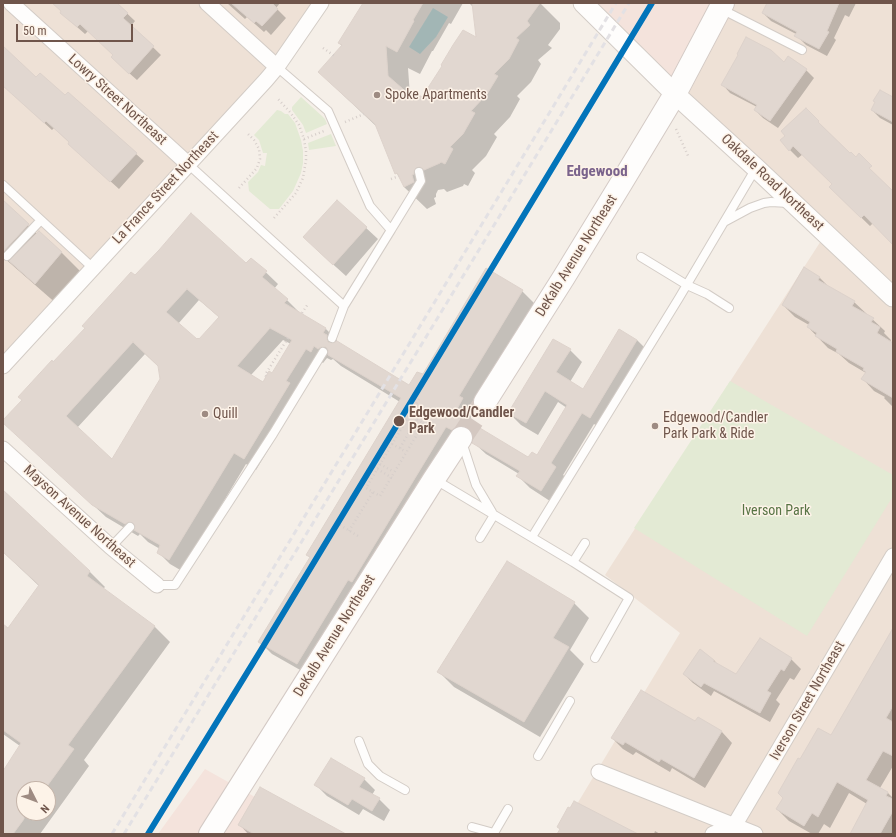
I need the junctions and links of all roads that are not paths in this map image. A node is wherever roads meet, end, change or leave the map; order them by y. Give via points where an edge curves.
1 (11, 3) edge
2 (207, 3) edge
3 (321, 3) edge
4 (583, 3) edge
5 (722, 6) edge
6 (802, 50) dead end
7 (277, 67) junction
8 (675, 94) junction
9 (188, 164) junction
10 (756, 168) junction
11 (419, 172) dead end
12 (3, 185) edge
13 (793, 203) junction
14 (41, 220) junction
15 (723, 222) junction
16 (391, 230) junction
17 (7, 256) dead end
18 (641, 257) dead end
19 (93, 268) junction
20 (686, 285) junction
21 (893, 297) edge
22 (344, 306) junction
23 (729, 308) dead end
24 (332, 338) dead end
25 (324, 352) dead end
26 (3, 366) edge
27 (485, 402) tunnel mouth
28 (461, 438) joint
29 (3, 449) edge
30 (434, 479) junction
31 (494, 515) junction
32 (130, 527) dead end
33 (532, 537) junction
34 (480, 538) dead end
35 (585, 543) dead end
36 (111, 547) junction
37 (893, 556) edge
38 (573, 562) junction
39 (157, 585) joint
40 (595, 658) dead end
41 (570, 702) dead end
42 (359, 741) dead end
43 (538, 756) dead end
44 (599, 772) dead end
45 (405, 790) dead end
46 (508, 809) dead end
47 (734, 826) junction
48 (472, 827) dead end
49 (210, 834) edge
50 (713, 834) edge
51 (755, 834) edge

1 - 9 street, Lowry Street Northeast
2 - 7 street
3 - 7 street, La France Street Northeast
4 - 8 street, Oakdale Road Northeast
5 - 6 lane
5 - 8 main road, DeKalb Avenue Northeast
7 - 9 street, La France Street Northeast
7 - 16 lane via 328,111 370,206
8 - 10 street, Oakdale Road Northeast
8 - 27 main road, DeKalb Avenue Northeast
9 - 19 street, La France Street Northeast
9 - 22 lane
10 - 13 street, Oakdale Road Northeast
10 - 15 lane
11 - 16 lane via 421,180
12 - 14 lane
13 - 15 lane via 771,202 750,208
13 - 21 street, Oakdale Road Northeast
14 - 17 lane
14 - 19 lane
15 - 20 lane
16 - 22 lane
18 - 20 lane
19 - 26 street, La France Street Northeast
20 - 23 lane
20 - 33 lane
22 - 24 lane
25 - 39 lane via 175,586
28 - 30 main road, DeKalb Avenue Northeast
28 - 31 lane via 476,485
29 - 36 street, Mayson Avenue Northeast
30 - 31 lane
30 - 49 main road, DeKalb Avenue Northeast
31 - 33 lane
31 - 34 lane
32 - 36 lane
33 - 38 lane
35 - 38 lane
36 - 39 street, Mayson Avenue Northeast
37 - 47 street, Iverson Street Northeast
38 - 40 lane via 629,598
41 - 43 lane
42 - 45 lane via 368,764 380,776
44 - 47 street
46 - 48 lane via 494,833
47 - 50 street
47 - 51 street

